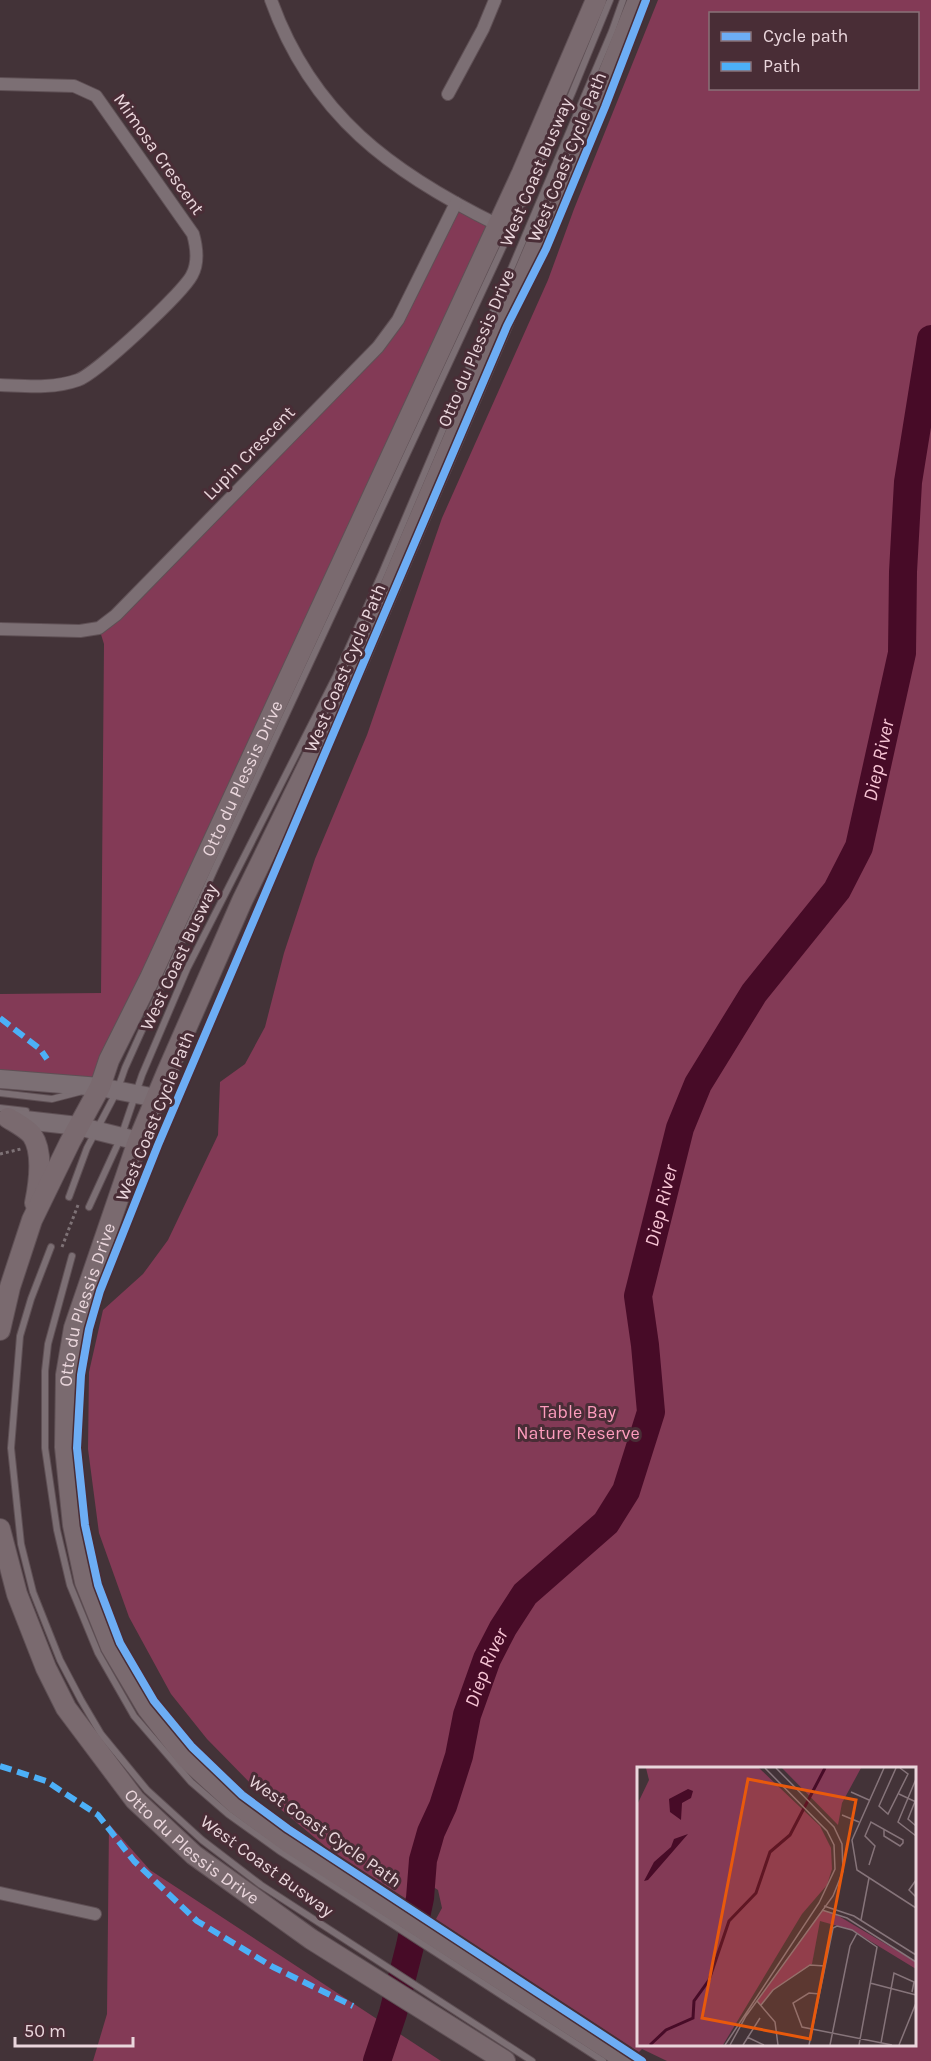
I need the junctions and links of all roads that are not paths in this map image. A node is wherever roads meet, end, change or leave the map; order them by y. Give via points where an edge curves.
1 (271, 0) edge
2 (495, 0) edge
3 (596, 0) edge
4 (610, 0) edge
5 (623, 0) edge
6 (638, 0) edge
7 (0, 84) edge
8 (448, 94) dead end
9 (456, 203) junction
10 (498, 225) junction
11 (0, 385) edge
12 (0, 629) edge
13 (0, 1079) edge
14 (109, 1089) junction
15 (0, 1093) edge
16 (135, 1095) junction
17 (156, 1098) junction
18 (3, 1115) edge
19 (87, 1128) junction
20 (130, 1139) junction
21 (69, 1197) dead end
22 (89, 1207) dead end
23 (32, 1220) junction
24 (51, 1246) dead end
25 (72, 1256) dead end
26 (0, 1329) edge
27 (0, 1529) edge
28 (324, 1873) junction
29 (0, 1893) edge
30 (95, 1914) dead end
31 (505, 2061) edge
32 (532, 2061) edge
33 (603, 2061) edge
34 (627, 2061) edge

1 - 9 street via 281,29 311,81 354,132 395,167
2 - 8 street
3 - 10 main road, Otto du Plessis Drive
4 - 14 lane, West Coast Busway via 508,236 125,1068
5 - 16 lane, West Coast Busway via 336,676 187,969
6 - 17 main road, Otto du Plessis Drive via 356,667 242,901
7 - 11 street, Mimosa Crescent via 74,86 96,96 193,234 197,260 181,291 81,380 58,386
9 - 10 street
9 - 12 street, Lupin Crescent via 398,320 378,347 116,615 99,628 80,631
10 - 14 main road, Otto du Plessis Drive via 110,1060
13 - 14 main road
14 - 15 lane via 52,1099
14 - 16 main road
14 - 19 main road, Otto du Plessis Drive
16 - 17 main road
16 - 20 lane, West Coast Busway
17 - 20 main road, Otto du Plessis Drive
18 - 19 main road
18 - 23 main road via 31,1134 37,1148 38,1187
19 - 20 main road
19 - 21 lane
19 - 23 main road, Otto du Plessis Drive
20 - 22 lane, West Coast Busway
20 - 28 main road, Otto du Plessis Drive via 74,1328 66,1375 65,1447 73,1525 85,1582 111,1647 147,1708 187,1759 236,1804
23 - 26 main road, Otto du Plessis Drive
24 - 32 lane, West Coast Busway via 20,1336 11,1448 21,1544 33,1592 60,1660 101,1734 147,1790 202,1840 261,1885
25 - 28 lane, West Coast Busway via 48,1344 44,1381 45,1448 70,1585 98,1653 134,1716 191,1782 228,1814
27 - 31 main road, Otto du Plessis Drive via 17,1594 46,1668 66,1708 135,1800 194,1855 311,1939
28 - 33 lane, West Coast Busway
28 - 34 main road, Otto du Plessis Drive
29 - 30 street

